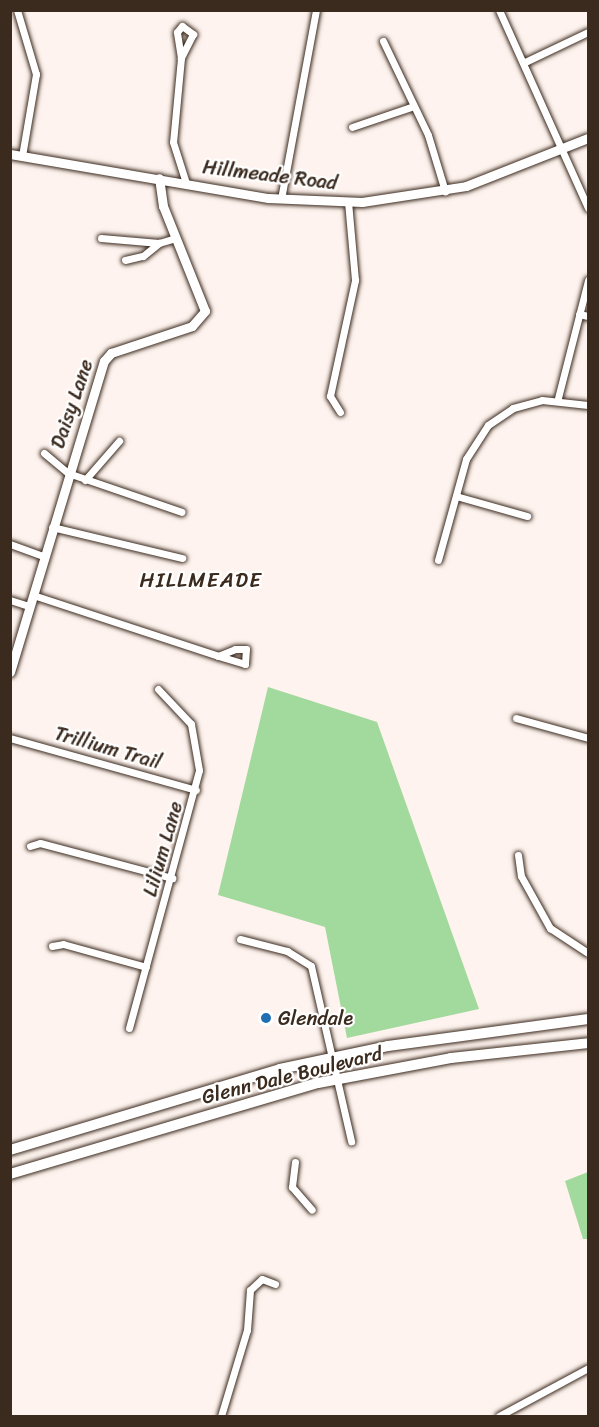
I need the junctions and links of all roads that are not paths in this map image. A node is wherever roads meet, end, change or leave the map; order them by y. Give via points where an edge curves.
1 (17, 10) edge
2 (316, 10) edge
3 (499, 10) edge
4 (588, 32) edge
5 (383, 41) dead end
6 (182, 58) dead end
7 (525, 62) junction
8 (414, 106) junction
9 (352, 127) dead end
10 (588, 138) edge
11 (566, 149) junction
12 (10, 154) edge
13 (22, 156) junction
14 (159, 178) junction
15 (186, 183) junction
16 (445, 191) junction
17 (281, 199) junction
18 (348, 202) junction
19 (588, 208) edge
20 (101, 238) dead end
21 (175, 238) junction
22 (159, 243) junction
23 (125, 260) dead end
24 (588, 280) edge
25 (579, 314) junction
26 (588, 316) edge
27 (558, 398) junction
28 (588, 405) edge
29 (340, 412) dead end
30 (119, 441) dead end
31 (44, 453) dead end
32 (68, 472) junction
33 (85, 480) junction
34 (456, 496) junction
35 (182, 512) dead end
36 (527, 516) dead end
37 (52, 527) junction
38 (10, 544) edge
39 (44, 556) junction
40 (182, 558) dead end
41 (438, 560) dead end
42 (33, 595) junction
43 (10, 600) edge
44 (29, 606) junction
45 (218, 656) dead end
46 (10, 672) edge
47 (158, 689) dead end
48 (516, 718) dead end
49 (10, 738) edge
50 (588, 738) edge
51 (196, 790) junction
52 (30, 846) dead end
53 (518, 855) dead end
54 (172, 878) junction
55 (240, 939) dead end
56 (52, 946) dead end
57 (588, 953) edge
58 (146, 967) junction
59 (588, 1019) edge
60 (129, 1028) dead end
61 (588, 1043) edge
62 (331, 1058) junction
63 (338, 1079) junction
64 (351, 1141) dead end
65 (10, 1150) edge
66 (295, 1162) dead end
67 (10, 1174) edge
68 (312, 1210) dead end
69 (275, 1284) dead end
70 (588, 1368) edge
71 (221, 1416) edge
72 (499, 1416) edge

1 - 13 street via 36,74
2 - 17 street
3 - 7 street
4 - 7 street
5 - 8 street
6 - 15 street via 173,142
7 - 11 street
8 - 9 street
8 - 16 street
10 - 11 street, Hillmeade Road
11 - 16 street, Hillmeade Road
11 - 19 street
12 - 13 street, Hillmeade Road
13 - 14 street, Hillmeade Road
14 - 15 street, Hillmeade Road
14 - 21 street, Daisy Lane
15 - 17 street, Hillmeade Road
16 - 18 street, Hillmeade Road
17 - 18 street, Hillmeade Road
18 - 29 street via 355,280 330,396
20 - 22 street
21 - 22 street
21 - 32 street, Daisy Lane via 203,299 203,317 192,326 106,358
22 - 23 street via 143,256
24 - 25 street
25 - 26 street
25 - 27 street
27 - 28 street
27 - 34 street via 518,405 488,424 470,448
30 - 33 street
31 - 32 street
32 - 33 street
32 - 37 street, Daisy Lane
33 - 35 street
34 - 36 street
34 - 41 street
37 - 39 street, Daisy Lane
37 - 40 street
38 - 39 street
39 - 42 street, Daisy Lane
42 - 44 street, Daisy Lane
42 - 45 street
43 - 44 street
44 - 46 street, Daisy Lane
47 - 51 street, Lilium Lane via 191,724 198,748
48 - 50 street
49 - 51 street, Trillium Trail
51 - 54 street, Lilium Lane
52 - 54 street via 40,843
53 - 57 street via 521,876 550,928
54 - 58 street, Lilium Lane
55 - 62 street via 287,951 311,966
56 - 58 street via 63,945
58 - 60 street, Lilium Lane
59 - 62 main road, Glenn Dale Boulevard
61 - 63 main road, Glenn Dale Boulevard via 451,1058
62 - 63 street
62 - 65 main road, Glenn Dale Boulevard
63 - 64 street
63 - 67 main road, Glenn Dale Boulevard
66 - 68 street via 292,1186
69 - 71 street via 262,1279 250,1290 247,1330
70 - 72 street

